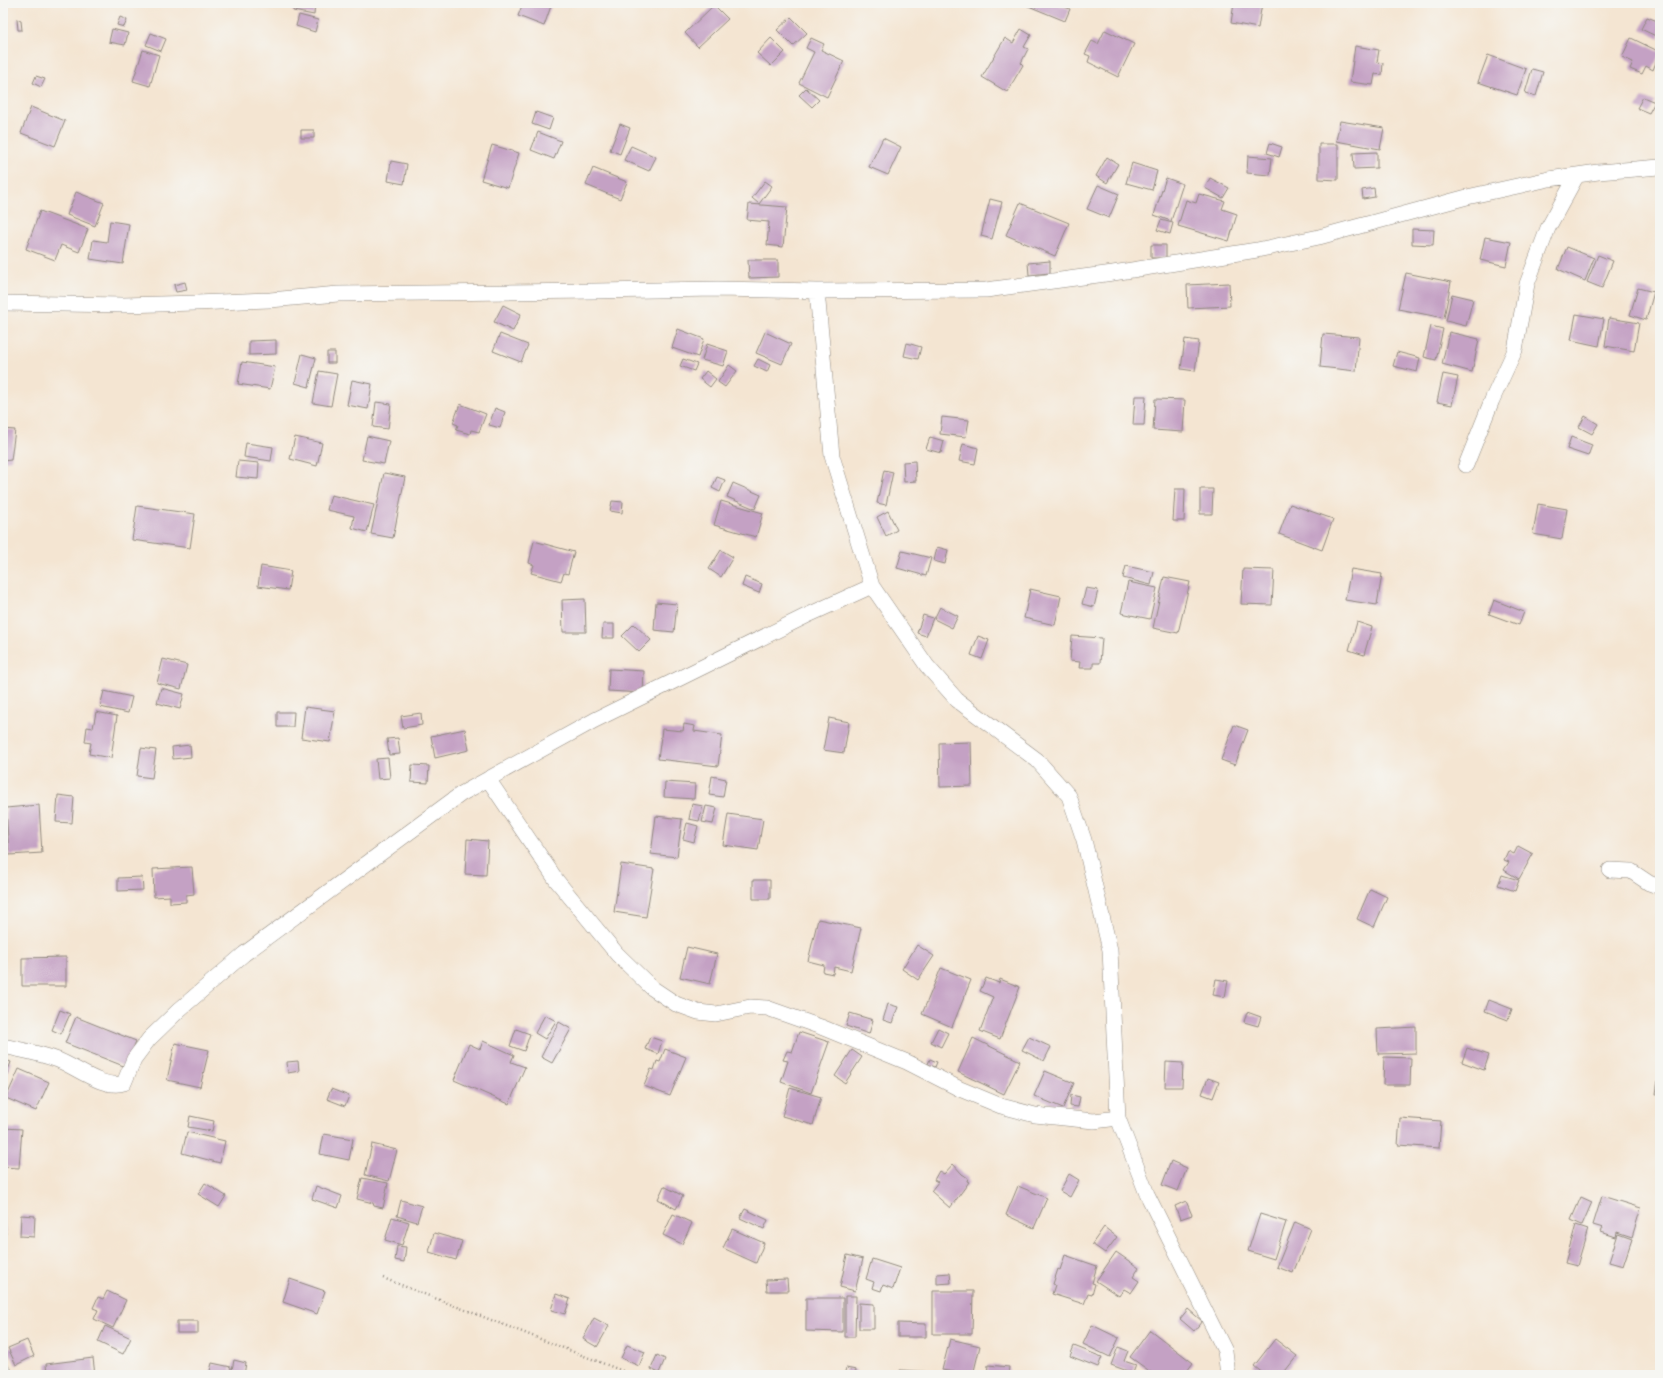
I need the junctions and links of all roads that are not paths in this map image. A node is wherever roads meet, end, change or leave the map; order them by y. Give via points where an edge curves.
1 (1660, 167) edge
2 (1578, 175) junction
3 (817, 291) junction
4 (3, 304) edge
5 (1466, 465) dead end
6 (872, 586) junction
7 (488, 780) junction
8 (1610, 870) dead end
9 (1660, 887) edge
10 (3, 1046) edge
11 (1118, 1118) junction
12 (3, 1370) edge
13 (4, 1375) edge
14 (1228, 1375) edge

1 - 2 street
2 - 3 street via 1474,196 1272,247 1113,273 986,290
2 - 5 street via 1548,228 1527,284 1515,350
3 - 4 street via 718,289 338,294 196,303
3 - 6 street via 832,456
6 - 7 street via 595,720
6 - 11 street via 927,666 957,700 1037,760 1069,796 1084,840 1110,950
7 - 10 street via 461,794 244,954 149,1039 134,1059 124,1083 117,1086 103,1082 58,1060
7 - 11 street via 557,881 617,954 652,988 676,1004 698,1012 716,1014 750,1007 767,1008 906,1062 1001,1106 1043,1116 1094,1121
8 - 9 street via 1631,871
11 - 14 street via 1147,1194 1225,1351
12 - 13 street

